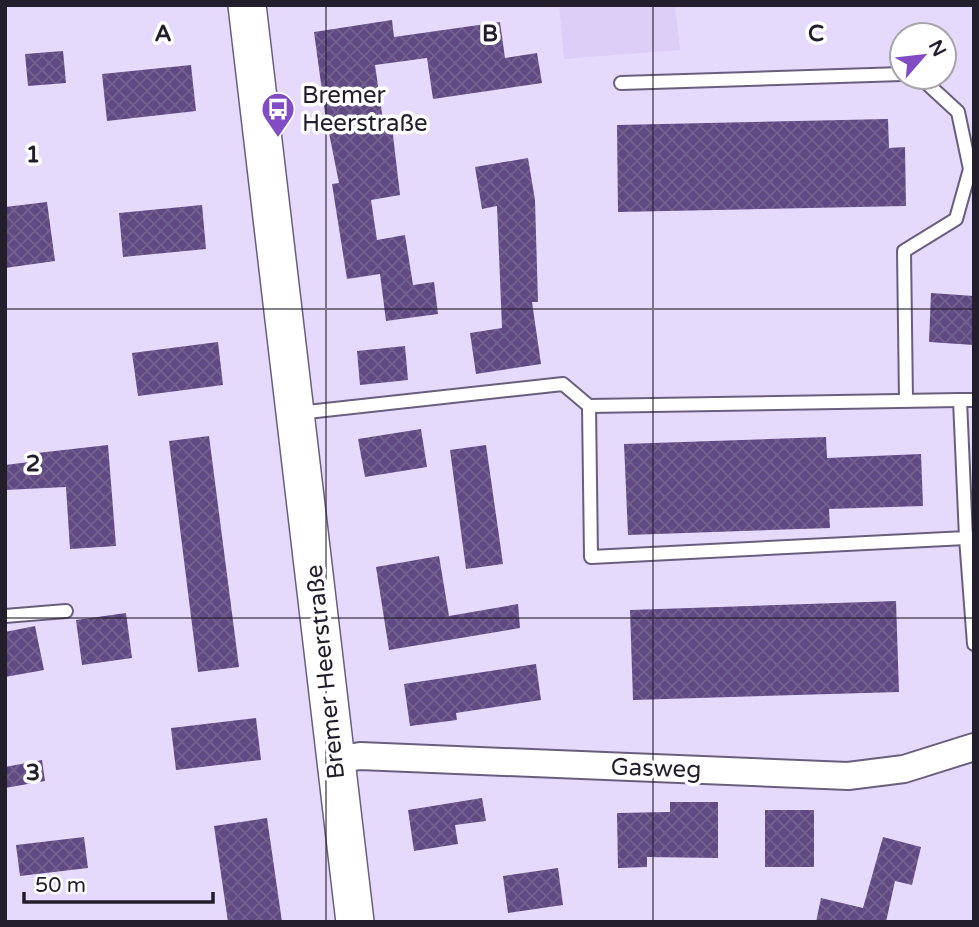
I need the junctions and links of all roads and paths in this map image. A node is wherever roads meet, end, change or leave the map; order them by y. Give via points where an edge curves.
1 (247, 5) edge
2 (888, 74) edge
3 (621, 83) dead end
4 (936, 91) edge
5 (906, 400) junction
6 (967, 400) edge
7 (589, 406) junction
8 (296, 413) junction
9 (970, 538) edge
10 (66, 611) dead end
11 (5, 616) edge
12 (974, 644) edge
13 (974, 747) edge
14 (335, 760) junction
15 (355, 922) edge

1 - 8 street, Bremer Heerstraße
2 - 3 lane
4 - 5 lane via 958,111 970,169 956,219 904,251
5 - 6 lane
5 - 7 lane
6 - 9 lane
7 - 8 lane via 563,384
7 - 9 lane via 591,556
8 - 14 street, Bremer Heerstraße
9 - 12 lane
10 - 11 lane
13 - 14 street, Gasweg via 904,769 848,776 360,756
14 - 15 street, Bremer Heerstraße

